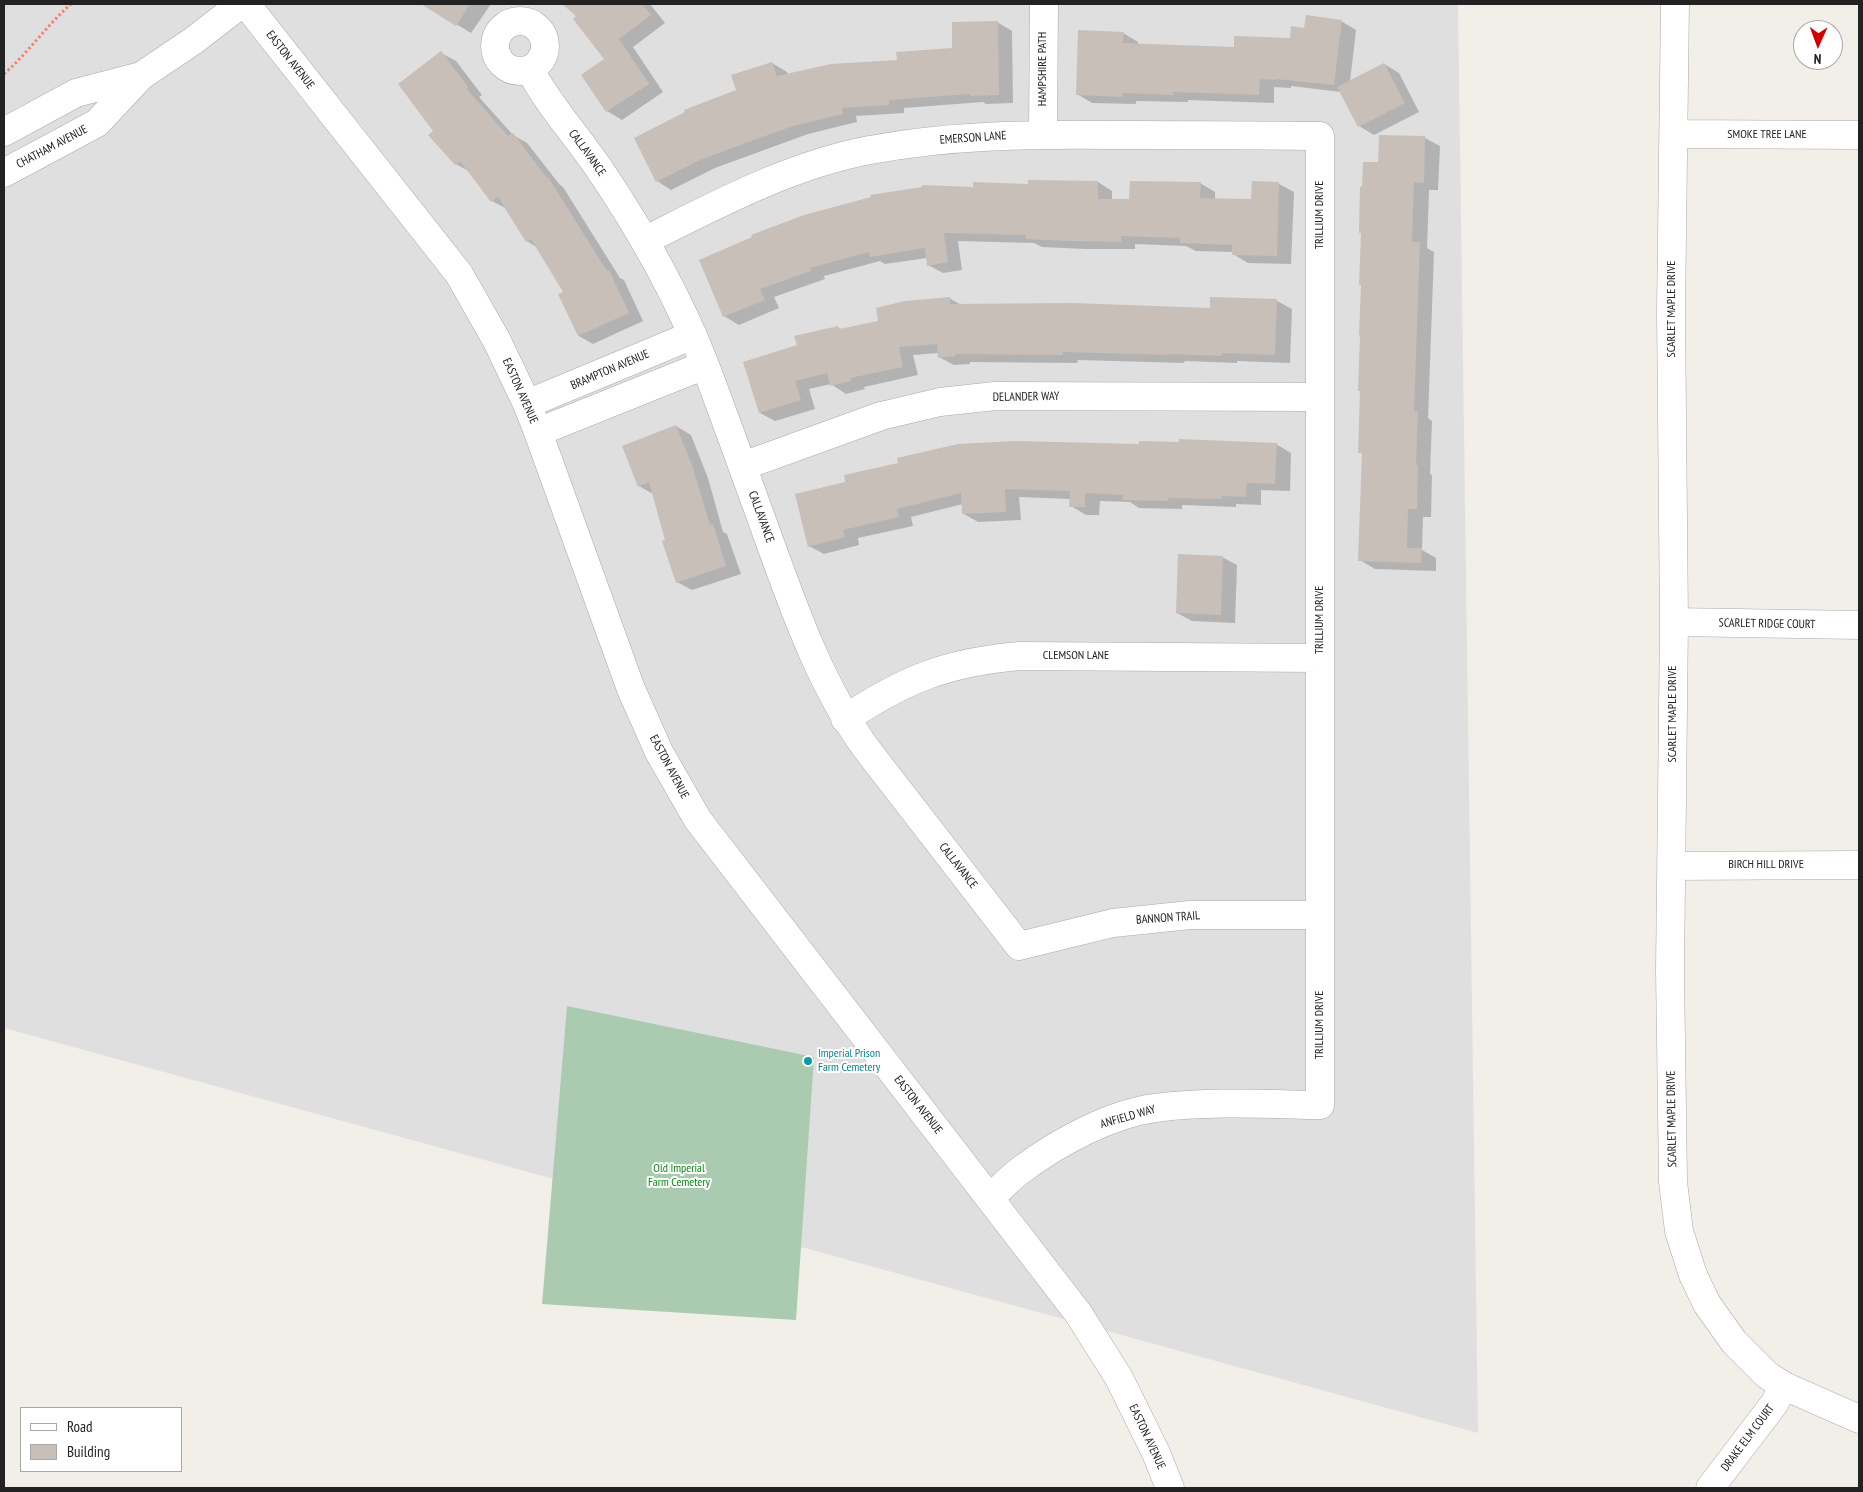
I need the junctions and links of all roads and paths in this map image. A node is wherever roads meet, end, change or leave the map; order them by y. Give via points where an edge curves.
1 (71, 4) edge
2 (241, 4) edge
3 (246, 4) edge
4 (1044, 4) edge
5 (1675, 4) edge
6 (530, 70) dead end
7 (4, 74) edge
8 (141, 76) junction
9 (4, 132) edge
10 (1043, 134) junction
11 (1674, 134) junction
12 (1859, 135) edge
13 (1320, 136) joint
14 (4, 173) edge
15 (646, 240) junction
16 (694, 335) junction
17 (705, 366) junction
18 (1320, 397) junction
19 (527, 404) junction
20 (538, 432) junction
21 (742, 466) junction
22 (1674, 622) junction
23 (1859, 625) edge
24 (1320, 658) junction
25 (846, 719) junction
26 (1859, 865) edge
27 (1672, 866) junction
28 (1320, 915) junction
29 (1020, 946) joint
30 (1320, 1105) joint
31 (990, 1198) junction
32 (1784, 1386) junction
33 (1859, 1419) edge
34 (1170, 1488) edge
35 (1710, 1488) edge

1 - 7 path
2 - 8 street, CHATHAM AVENUE via 193,42
3 - 19 street, EASTON AVENUE via 459,274 497,341
4 - 10 street, HAMPSHIRE PATH
5 - 11 street, SCARLET MAPLE DRIVE
6 - 15 street, CALLAVANCE
8 - 9 street, CHATHAM AVENUE via 76,94
8 - 14 street, CHATHAM AVENUE via 97,123
10 - 13 street, EMERSON LANE
10 - 15 street, EMERSON LANE via 957,138 869,150 800,169 744,192
11 - 12 street, SMOKE TREE LANE
11 - 22 street, SCARLET MAPLE DRIVE via 1671,312
13 - 18 street, TRILLIUM DRIVE
15 - 16 street, CALLAVANCE
16 - 17 street, CALLAVANCE
16 - 19 street, BRAMPTON AVENUE
17 - 20 street
17 - 21 street, CALLAVANCE
18 - 21 street, DELANDER WAY via 996,396 940,402 881,416
18 - 24 street, TRILLIUM DRIVE
19 - 20 street, EASTON AVENUE
20 - 31 street, EASTON AVENUE via 631,689 658,752 698,820
21 - 25 street, CALLAVANCE via 799,622
22 - 23 street, SCARLET RIDGE COURT
22 - 27 street, SCARLET MAPLE DRIVE
24 - 25 street, CLEMSON LANE via 1020,656 984,659 946,667 905,683
24 - 28 street, TRILLIUM DRIVE
25 - 29 street, CALLAVANCE
26 - 27 street, BIRCH HILL DRIVE
27 - 32 street, SCARLET MAPLE DRIVE via 1673,1173 1678,1230 1693,1276 1715,1317 1734,1342 1767,1375
28 - 29 street, BANNON TRAIL via 1190,915 1113,923
28 - 30 street, TRILLIUM DRIVE
30 - 31 street, ANFIELD WAY via 1210,1103 1153,1108 1106,1121 1061,1143 1020,1170
31 - 34 street, EASTON AVENUE via 1078,1313 1119,1378
32 - 33 street, SCARLET MAPLE DRIVE
32 - 35 street, DRAKE ELM COURT

